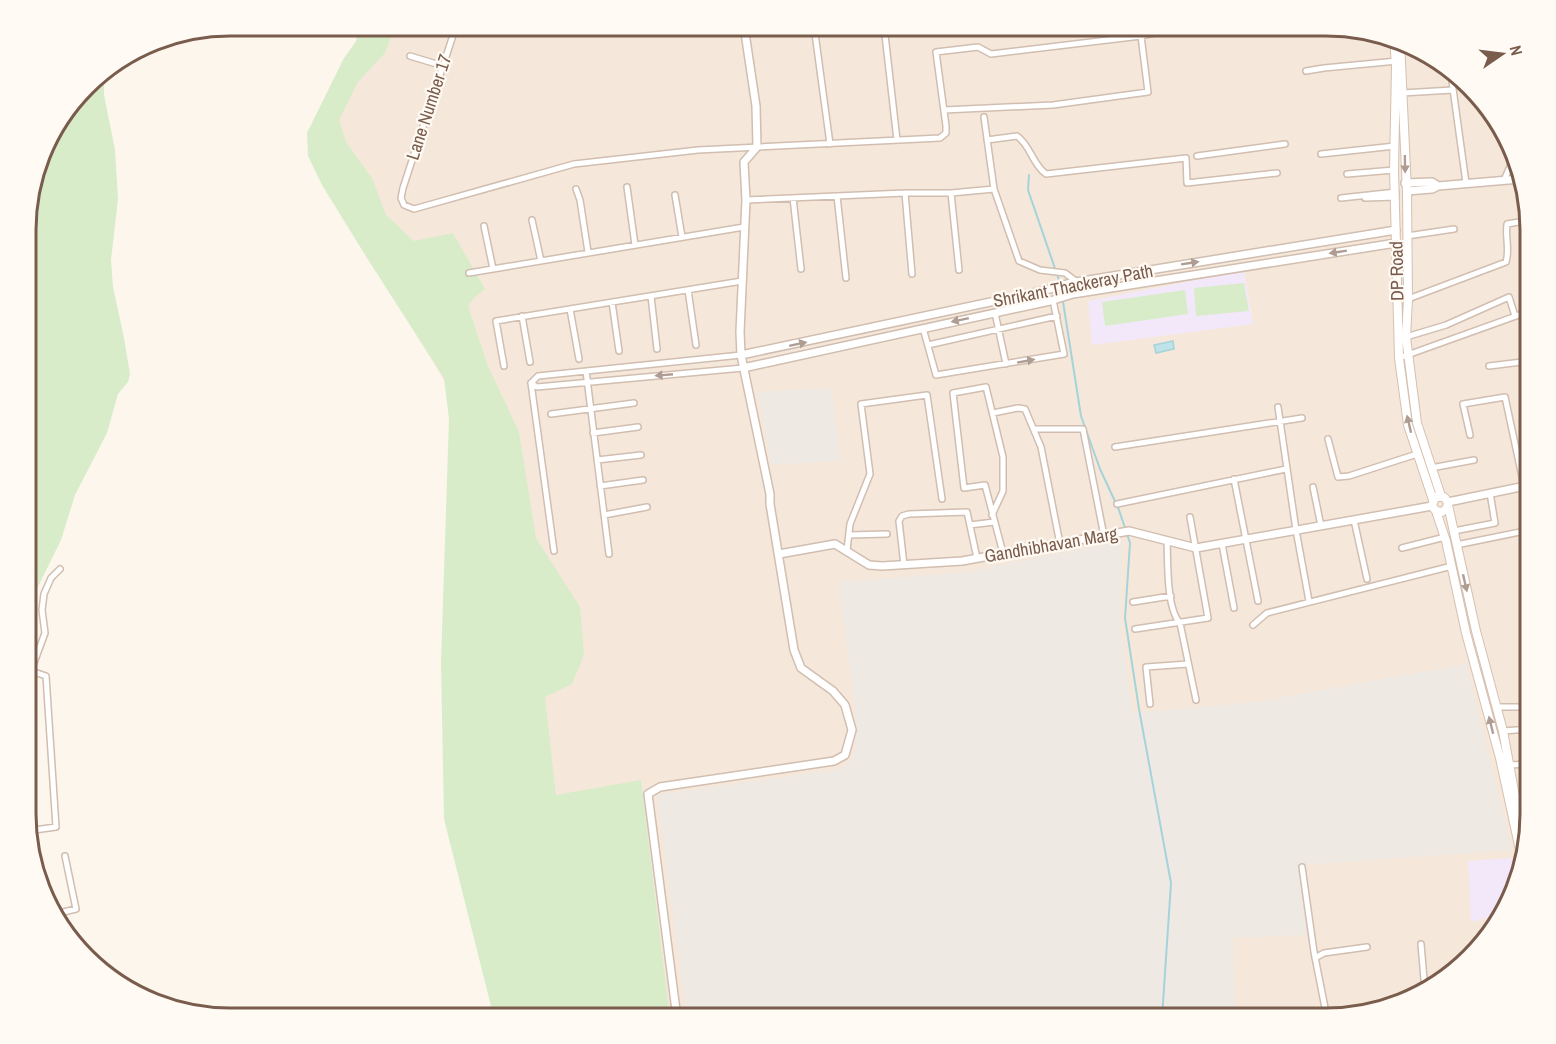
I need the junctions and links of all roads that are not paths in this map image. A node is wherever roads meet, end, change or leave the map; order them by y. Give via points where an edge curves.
1 (453, 36) edge
2 (746, 36) edge
3 (815, 36) edge
4 (885, 36) edge
5 (1141, 36) joint
6 (1396, 50) edge
7 (1399, 51) edge
8 (410, 56) dead end
9 (1398, 61) junction
10 (443, 66) junction
11 (1306, 71) dead end
12 (1452, 83) edge
13 (1453, 90) junction
14 (1402, 93) junction
15 (944, 110) junction
16 (984, 117) dead end
17 (897, 140) junction
18 (987, 140) junction
19 (830, 144) junction
20 (1286, 144) dead end
21 (1395, 146) junction
22 (757, 147) junction
23 (1321, 154) dead end
24 (1197, 156) dead end
25 (1510, 167) edge
26 (1394, 170) junction
27 (1277, 173) dead end
28 (1347, 174) dead end
29 (1513, 179) edge
30 (1504, 180) junction
31 (1466, 183) junction
32 (627, 187) dead end
33 (1406, 187) junction
34 (576, 189) dead end
35 (994, 189) junction
36 (1396, 191) junction
37 (905, 193) junction
38 (951, 193) junction
39 (675, 195) dead end
40 (837, 196) junction
41 (793, 198) junction
42 (1341, 198) dead end
43 (1359, 199) dead end
44 (746, 200) junction
45 (532, 220) dead end
46 (1520, 222) edge
47 (484, 226) dead end
48 (744, 226) junction
49 (1454, 229) dead end
50 (1396, 230) junction
51 (1407, 236) junction
52 (682, 237) junction
53 (1396, 243) junction
54 (635, 244) junction
55 (588, 252) junction
56 (541, 261) junction
57 (493, 269) junction
58 (801, 269) dead end
59 (959, 270) dead end
60 (469, 273) dead end
61 (912, 274) dead end
62 (846, 278) dead end
63 (742, 281) junction
64 (1074, 282) junction
65 (688, 290) junction
66 (651, 296) junction
67 (1408, 298) junction
68 (1056, 299) junction
69 (612, 302) junction
70 (570, 309) junction
71 (995, 313) junction
72 (1520, 314) edge
73 (522, 316) junction
74 (1057, 316) junction
75 (1515, 316) junction
76 (923, 328) junction
77 (998, 328) junction
78 (1406, 336) junction
79 (696, 345) dead end
80 (928, 345) junction
81 (657, 349) dead end
82 (619, 351) dead end
83 (741, 355) junction
84 (1408, 356) junction
85 (1399, 358) junction
86 (579, 359) dead end
87 (685, 361) junction
88 (530, 362) dead end
89 (1520, 362) edge
90 (1006, 364) junction
91 (504, 366) dead end
92 (1489, 366) dead end
93 (743, 368) junction
94 (586, 371) junction
95 (687, 373) junction
96 (587, 382) junction
97 (531, 383) junction
98 (634, 403) dead end
99 (1278, 407) dead end
100 (590, 409) junction
101 (993, 413) junction
102 (551, 414) dead end
103 (1302, 418) dead end
104 (1280, 423) junction
105 (638, 427) dead end
106 (1034, 429) junction
107 (593, 433) junction
108 (1470, 435) dead end
109 (1328, 439) dead end
110 (1115, 447) dead end
111 (1417, 454) junction
112 (641, 455) dead end
113 (1520, 457) edge
114 (597, 460) junction
115 (1474, 460) dead end
116 (1431, 468) junction
117 (1286, 469) junction
118 (1234, 479) junction
119 (643, 480) dead end
120 (600, 486) junction
121 (1314, 487) dead end
122 (1520, 487) edge
123 (1490, 493) junction
124 (942, 499) dead end
125 (1446, 501) junction
126 (1117, 504) dead end
127 (1434, 506) junction
128 (647, 507) dead end
129 (604, 515) junction
130 (992, 515) junction
131 (1190, 517) dead end
132 (1354, 520) junction
133 (994, 522) junction
134 (970, 525) junction
135 (1321, 526) junction
136 (1296, 530) junction
137 (1454, 531) junction
138 (1520, 532) edge
139 (886, 534) dead end
140 (849, 535) junction
141 (1104, 536) junction
142 (1444, 537) junction
143 (1246, 539) junction
144 (1167, 541) junction
145 (1060, 544) junction
146 (1222, 544) junction
147 (1456, 545) junction
148 (1196, 548) junction
149 (1402, 548) dead end
150 (847, 550) junction
151 (554, 551) dead end
152 (1003, 553) junction
153 (609, 554) dead end
154 (779, 554) junction
155 (977, 558) junction
156 (904, 565) junction
157 (1452, 566) junction
158 (60, 569) dead end
159 (1367, 579) dead end
160 (1171, 596) junction
161 (1258, 601) dead end
162 (1310, 601) junction
163 (1133, 602) dead end
164 (1234, 608) dead end
165 (1180, 623) junction
166 (1253, 625) dead end
167 (1135, 629) dead end
168 (36, 657) edge
169 (1188, 664) junction
170 (36, 673) edge
171 (1196, 700) dead end
172 (1150, 704) dead end
173 (1496, 707) junction
174 (1520, 707) edge
175 (1520, 729) edge
176 (1503, 730) junction
177 (1520, 764) edge
178 (1508, 765) junction
179 (1516, 802) junction
180 (1520, 802) edge
181 (1520, 817) edge
182 (37, 830) edge
183 (1518, 840) edge
184 (65, 856) dead end
185 (1302, 867) dead end
186 (63, 912) edge
187 (1421, 944) dead end
188 (1367, 947) dead end
189 (1315, 958) junction
190 (1424, 981) edge
191 (676, 1008) edge
192 (1325, 1008) edge

1 - 10 street, Lane Number 17
2 - 22 street via 756,106
3 - 19 street
4 - 17 street
5 - 15 street via 1148,92 1053,105
5 - 15 street via 991,54 978,47 936,52
6 - 9 main road, DP Road
7 - 9 main road, DP Road
8 - 10 street
9 - 11 street
9 - 14 main road, DP Road
9 - 21 main road, DP Road
10 - 22 street, Lane Number 17 via 403,188 404,205 414,209 574,164
12 - 13 street
13 - 14 street
13 - 31 street
14 -> 33 main road, DP Road
15 - 17 street via 944,137
16 - 18 street
17 - 19 street
18 - 27 street via 1017,136 1025,141 1038,168 1046,174 1186,158 1187,183
18 - 35 street
19 - 22 street
20 - 24 street
21 - 23 street
21 - 26 main road, DP Road
22 - 44 street via 744,162
25 - 30 street
26 - 28 street
26 - 36 main road, DP Road
29 - 30 street
30 - 31 street
31 - 33 street via 1432,189
32 - 54 street
33 - 36 main road
33 - 51 main road, DP Road
34 - 55 street
35 - 38 street
35 - 64 street via 1019,261 1040,270 1065,273
36 - 42 street
36 - 43 street
36 - 50 main road, DP Road
37 - 38 street
37 - 40 street
37 - 61 street
38 - 59 street
39 - 52 street
40 - 41 street
40 - 62 street
41 - 44 street
41 - 58 street
44 - 48 street
45 - 56 street
46 - 67 street via 1507,224 1506,262
47 - 57 street
48 - 52 street
48 - 63 street
49 - 51 street
50 - 51 main road, Shrikant Thackeray Path
50 - 53 main road, DP Road
64 -> 50 street, Shrikant Thackeray Path
51 - 53 main road, Shrikant Thackeray Path
51 - 67 main road, DP Road
52 - 54 street
53 -> 68 street, Shrikant Thackeray Path
53 - 85 main road, DP Road
54 - 55 street
55 - 56 street
56 - 57 street
57 - 60 street
63 - 65 street
63 - 83 street
83 -> 64 street, Shrikant Thackeray Path
65 - 66 street
65 - 79 street
66 - 69 street
66 - 81 street
67 - 78 main road, DP Road
68 - 71 street, Shrikant Thackeray Path
68 - 74 street
69 - 70 street
69 - 82 street
70 - 73 street
70 - 86 street
71 -> 76 street, Shrikant Thackeray Path
71 - 77 street
72 - 75 street
73 - 88 street
73 - 91 street via 495,321
74 - 77 street
90 -> 74 street via 1064,354
75 - 78 street via 1509,297 1446,325
75 - 84 street
76 - 80 street
76 - 93 street, Shrikant Thackeray Path
77 - 80 street
77 - 90 street
78 - 84 main road, DP Road
80 - 90 street via 936,375
83 - 87 street
83 - 93 street
84 - 85 street
84 - 116 main road, DP Road via 1417,423
111 -> 85 main road, DP Road via 1408,425
87 - 94 street
87 - 95 street
89 - 92 street
93 - 95 street
93 - 154 street
94 - 96 street
94 - 97 street via 537,376
95 -> 96 street
96 - 97 street via 537,387
96 - 100 street
97 - 151 street
98 - 100 street
99 - 104 street
100 - 102 street
100 - 107 street
101 - 106 street via 1025,409
101 - 130 street via 1004,477 1003,491
101 - 130 street via 986,387 953,393 964,488 985,485
103 - 104 street
104 - 110 street
104 - 117 street
105 - 107 street
106 - 141 street via 1083,429
106 - 145 street
107 - 114 street
108 - 113 street via 1463,404 1505,398
109 - 111 street via 1338,477
111 - 127 main road, DP Road
112 - 114 street
114 - 120 street
115 - 116 street
116 - 125 main road, DP Road
117 - 118 street
117 - 136 street
118 - 126 street
118 - 143 street
119 - 120 street
120 - 129 street
121 - 135 street
122 - 123 street
123 - 125 street
123 - 137 street via 1496,523
124 - 140 street via 927,395 861,404 870,474
125 - 127 main road
125 - 127 main road via 1442,512
125 - 137 main road, DP Road
127 - 132 street, Gandhibhavan Marg
127 - 142 main road, DP Road
128 - 129 street
129 - 153 street
130 - 133 street
131 - 148 street
132 - 135 street, Gandhibhavan Marg
132 - 159 street
133 - 134 street
133 - 152 street
134 - 155 street
134 - 156 street via 967,512 902,516 899,521
135 - 136 street, Gandhibhavan Marg
136 - 143 street, Gandhibhavan Marg
136 - 162 street
137 - 147 main road, DP Road
138 - 147 street
139 - 140 street
140 - 150 street
141 - 144 street, Gandhibhavan Marg via 1126,532
141 - 145 street, Gandhibhavan Marg
142 - 149 street
142 - 157 main road, DP Road
143 - 146 street, Gandhibhavan Marg
143 - 161 street
144 - 148 street, Gandhibhavan Marg
144 - 160 street
145 - 152 street, Gandhibhavan Marg
146 - 148 street, Gandhibhavan Marg
146 - 164 street
147 -> 173 main road, DP Road
148 - 165 street via 1208,618
150 - 154 street, Gandhibhavan Marg via 835,544
150 - 156 street, Gandhibhavan Marg via 869,565
152 - 155 street, Gandhibhavan Marg
154 - 191 street via 794,650 801,668 845,705 852,730 845,755 834,762 660,787 648,794
155 - 156 street, Gandhibhavan Marg
157 - 162 street
183 -> 157 main road, DP Road
158 - 168 street via 44,594 45,633
160 - 163 street
160 - 165 street via 1175,618
162 - 166 street via 1267,613
165 - 167 street
165 - 169 street
169 - 171 street
169 - 172 street via 1146,667
170 - 182 street via 46,676 56,827
173 - 174 street
173 - 176 main road, DP Road
175 - 176 street
176 - 178 main road, DP Road
177 - 178 street
178 - 179 main road, DP Road
179 - 180 street
179 - 181 main road, DP Road
184 - 186 street via 76,909
185 - 189 street
187 - 190 street
188 - 189 street via 1324,953
189 - 192 street

